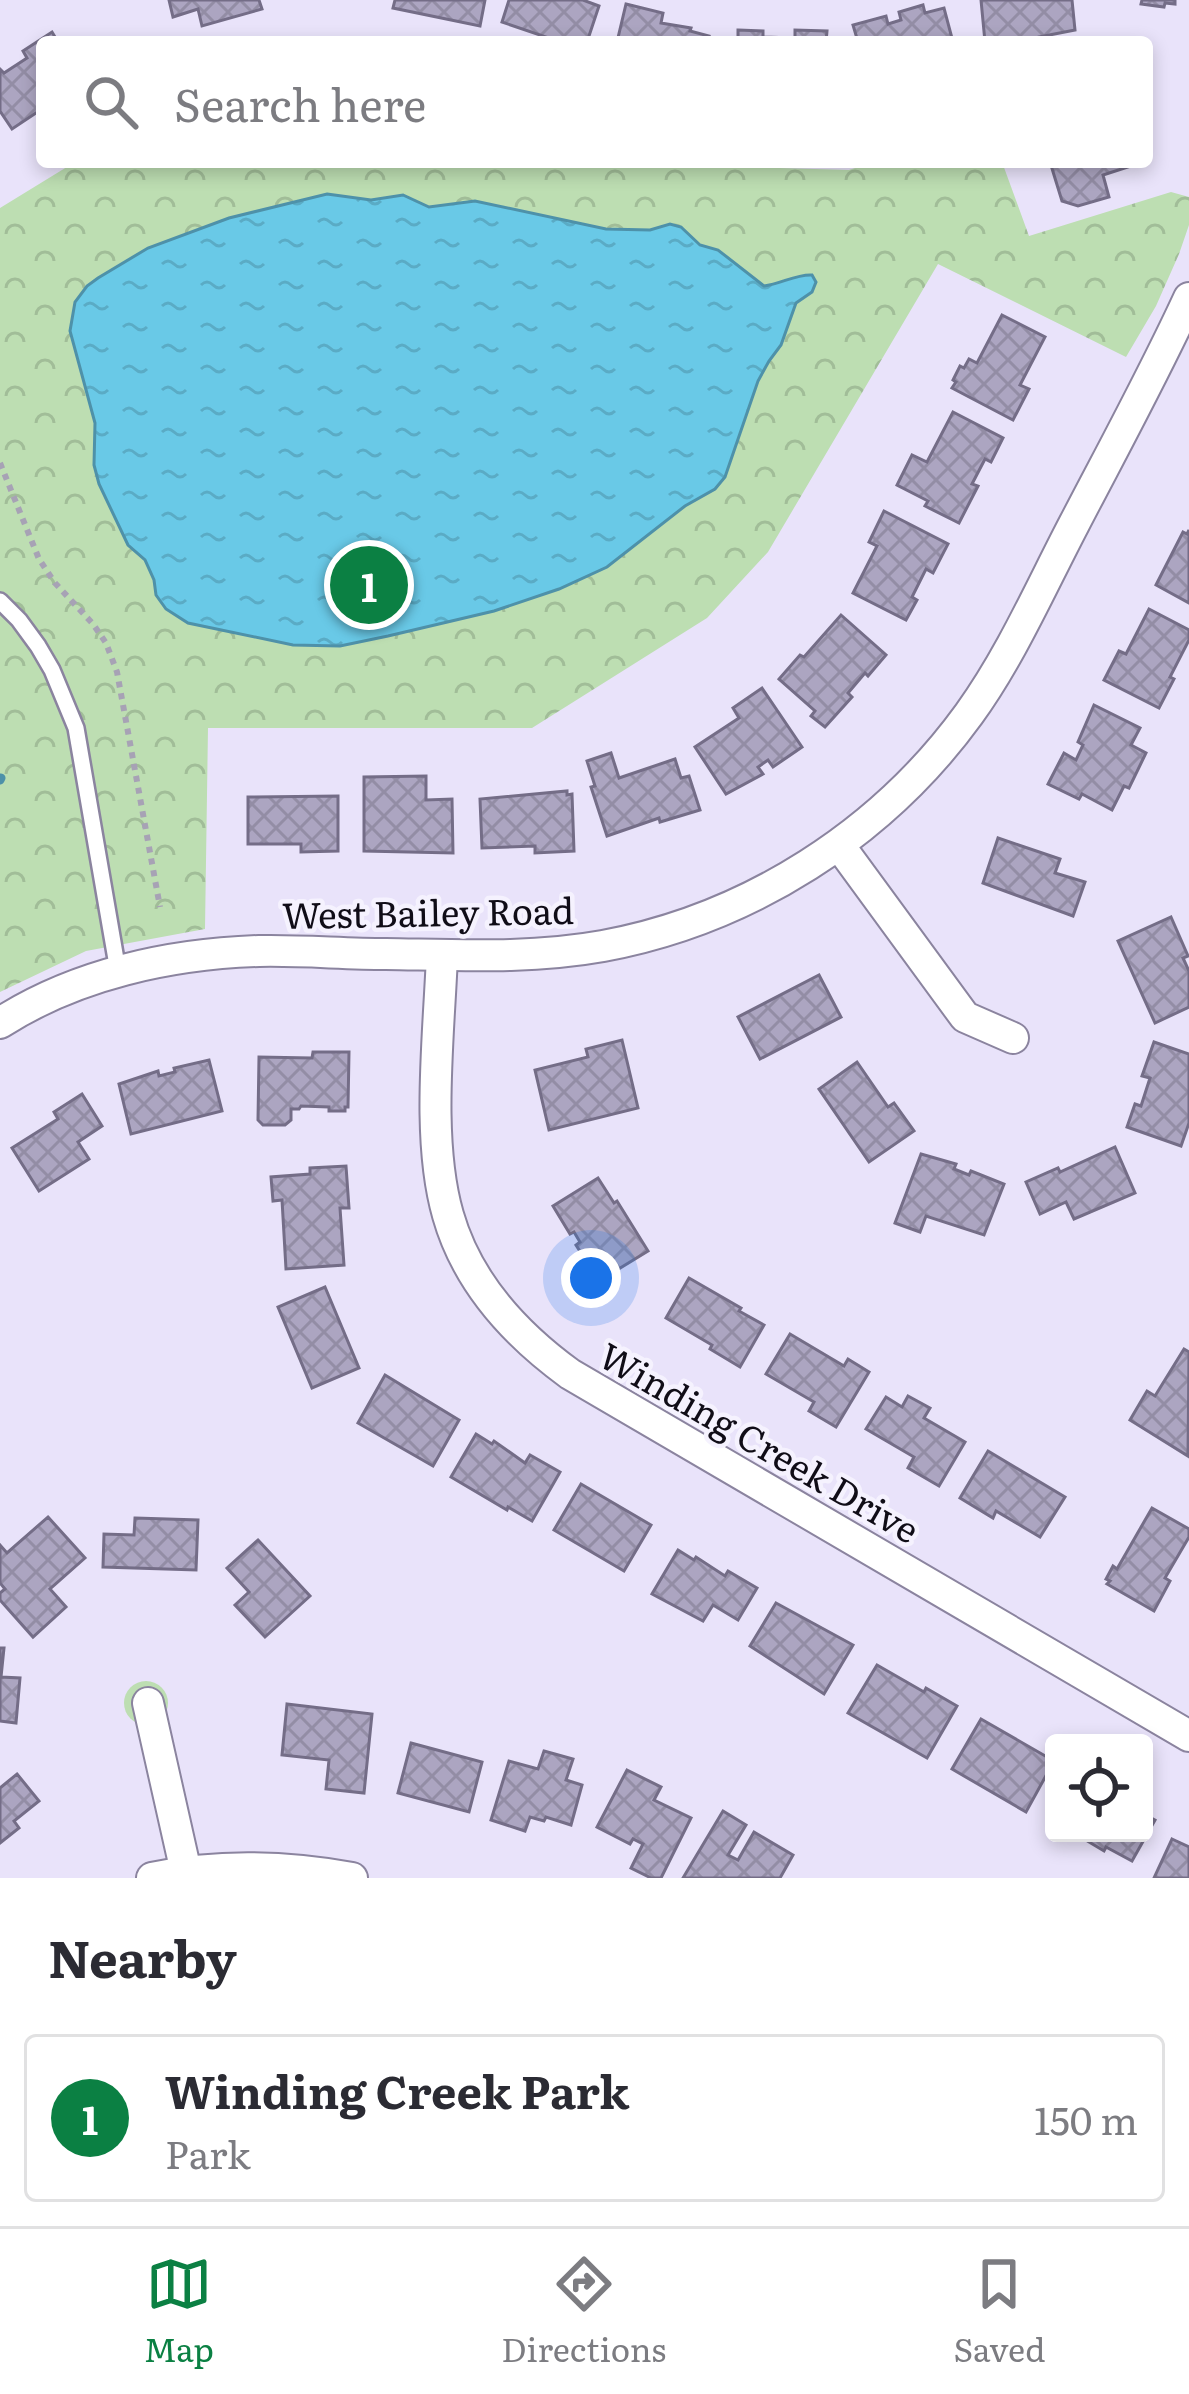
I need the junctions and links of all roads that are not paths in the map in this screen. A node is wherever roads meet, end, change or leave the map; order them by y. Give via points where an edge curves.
1 (1189, 298) edge
2 (0, 601) edge
3 (839, 845) junction
4 (442, 955) junction
5 (118, 971) junction
6 (0, 1023) edge
7 (1013, 1038) dead end
8 (148, 1703) dead end
9 (1189, 1736) edge
10 (186, 1872) junction
11 (152, 1878) edge
12 (352, 1878) edge

1 - 3 street, West Bailey Road via 970,712 914,779
2 - 5 lane via 38,646 76,728
3 - 4 street, West Bailey Road via 756,895 650,936 577,950
3 - 7 street via 964,1017
4 - 5 street, West Bailey Road via 257,951
4 - 9 street, Winding Creek Drive via 437,1125 448,1214 466,1260 516,1331 569,1374
5 - 6 street, West Bailey Road
8 - 10 street
10 - 11 street
10 - 12 street via 254,1868

